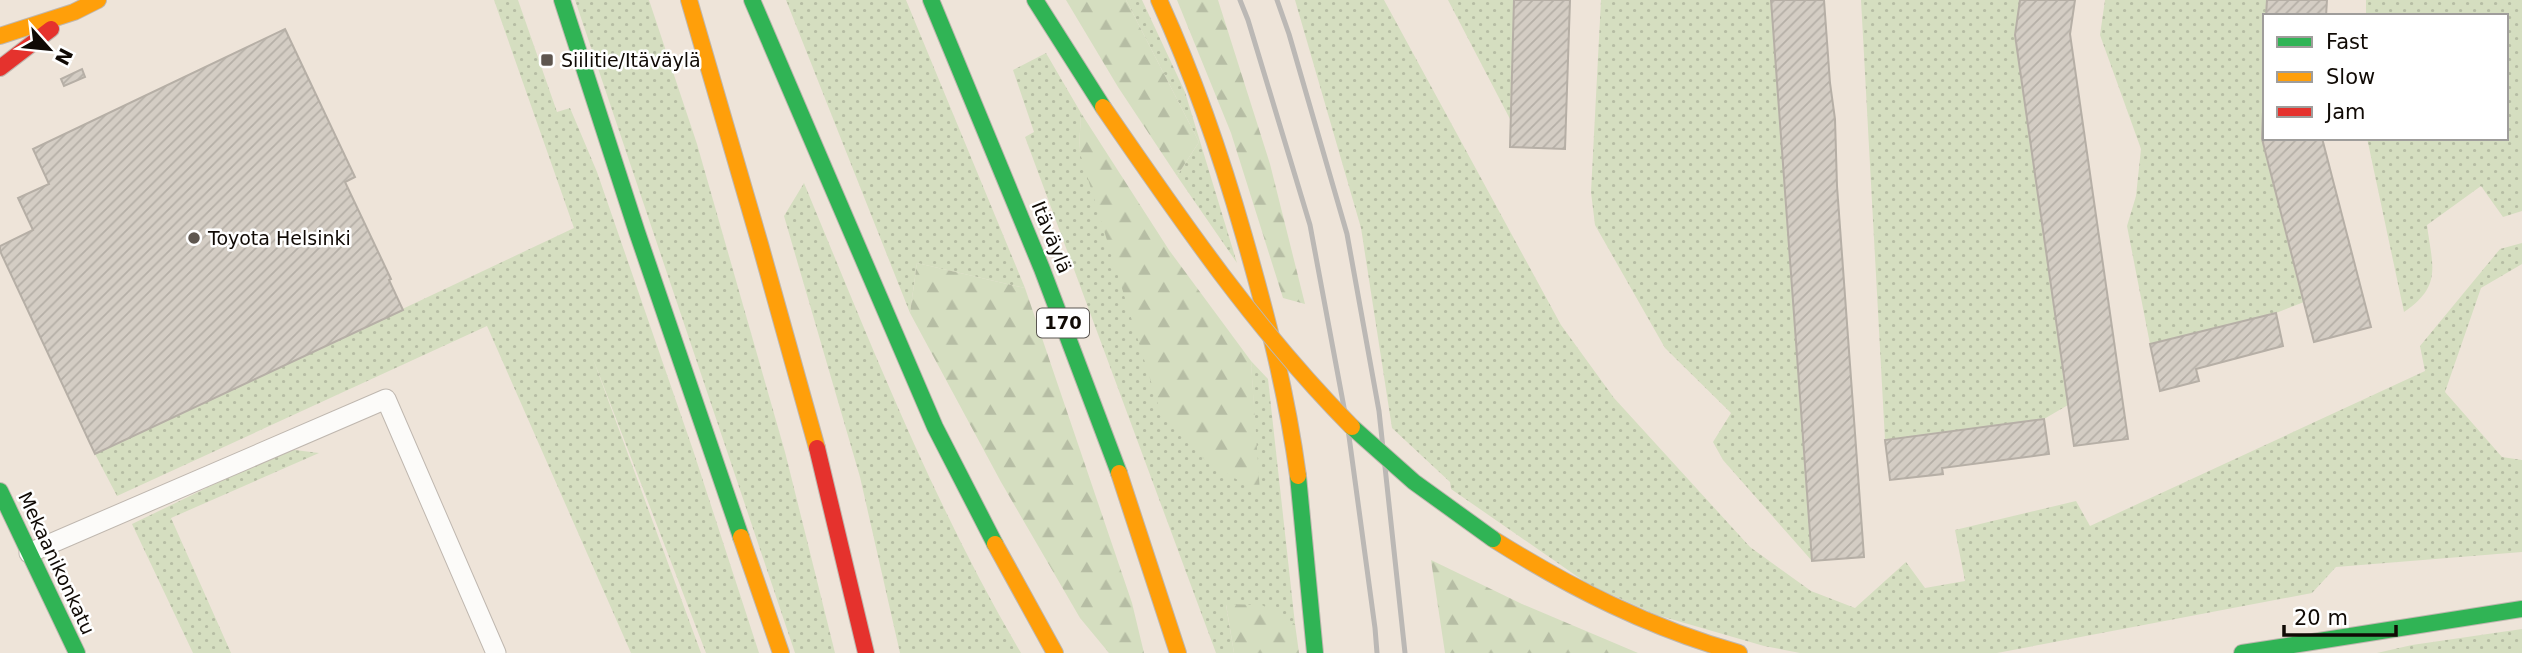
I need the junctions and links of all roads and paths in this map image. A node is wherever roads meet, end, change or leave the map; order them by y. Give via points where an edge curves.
1 (98, 0) edge
2 (562, 0) edge
3 (689, 0) edge
4 (752, 0) edge
5 (932, 0) edge
6 (1035, 0) edge
7 (1159, 0) edge
8 (74, 12) junction
9 (0, 36) edge
10 (0, 68) edge
11 (0, 491) edge
12 (29, 553) junction
13 (2522, 609) edge
14 (77, 653) edge
15 (496, 653) edge
16 (781, 653) edge
17 (866, 653) edge
18 (1055, 653) edge
19 (1178, 653) edge
20 (1315, 653) edge
21 (1739, 653) edge
22 (2242, 653) edge

1 - 8 main road
2 - 16 main road
3 - 17 main road via 808,419
4 - 18 main road via 935,427
5 - 19 main road, Itäväylä / 170 via 1113,454
6 - 21 main road, bridge via 1205,255 1261,326 1355,430 1445,507 1538,568 1649,625
7 - 20 main road via 1186,57 1225,168 1284,388
8 - 9 main road
8 - 10 main road
11 - 12 main road, Mekaanikonkatu
12 - 14 main road, Mekaanikonkatu
12 - 15 lane via 386,398
13 - 22 main road

